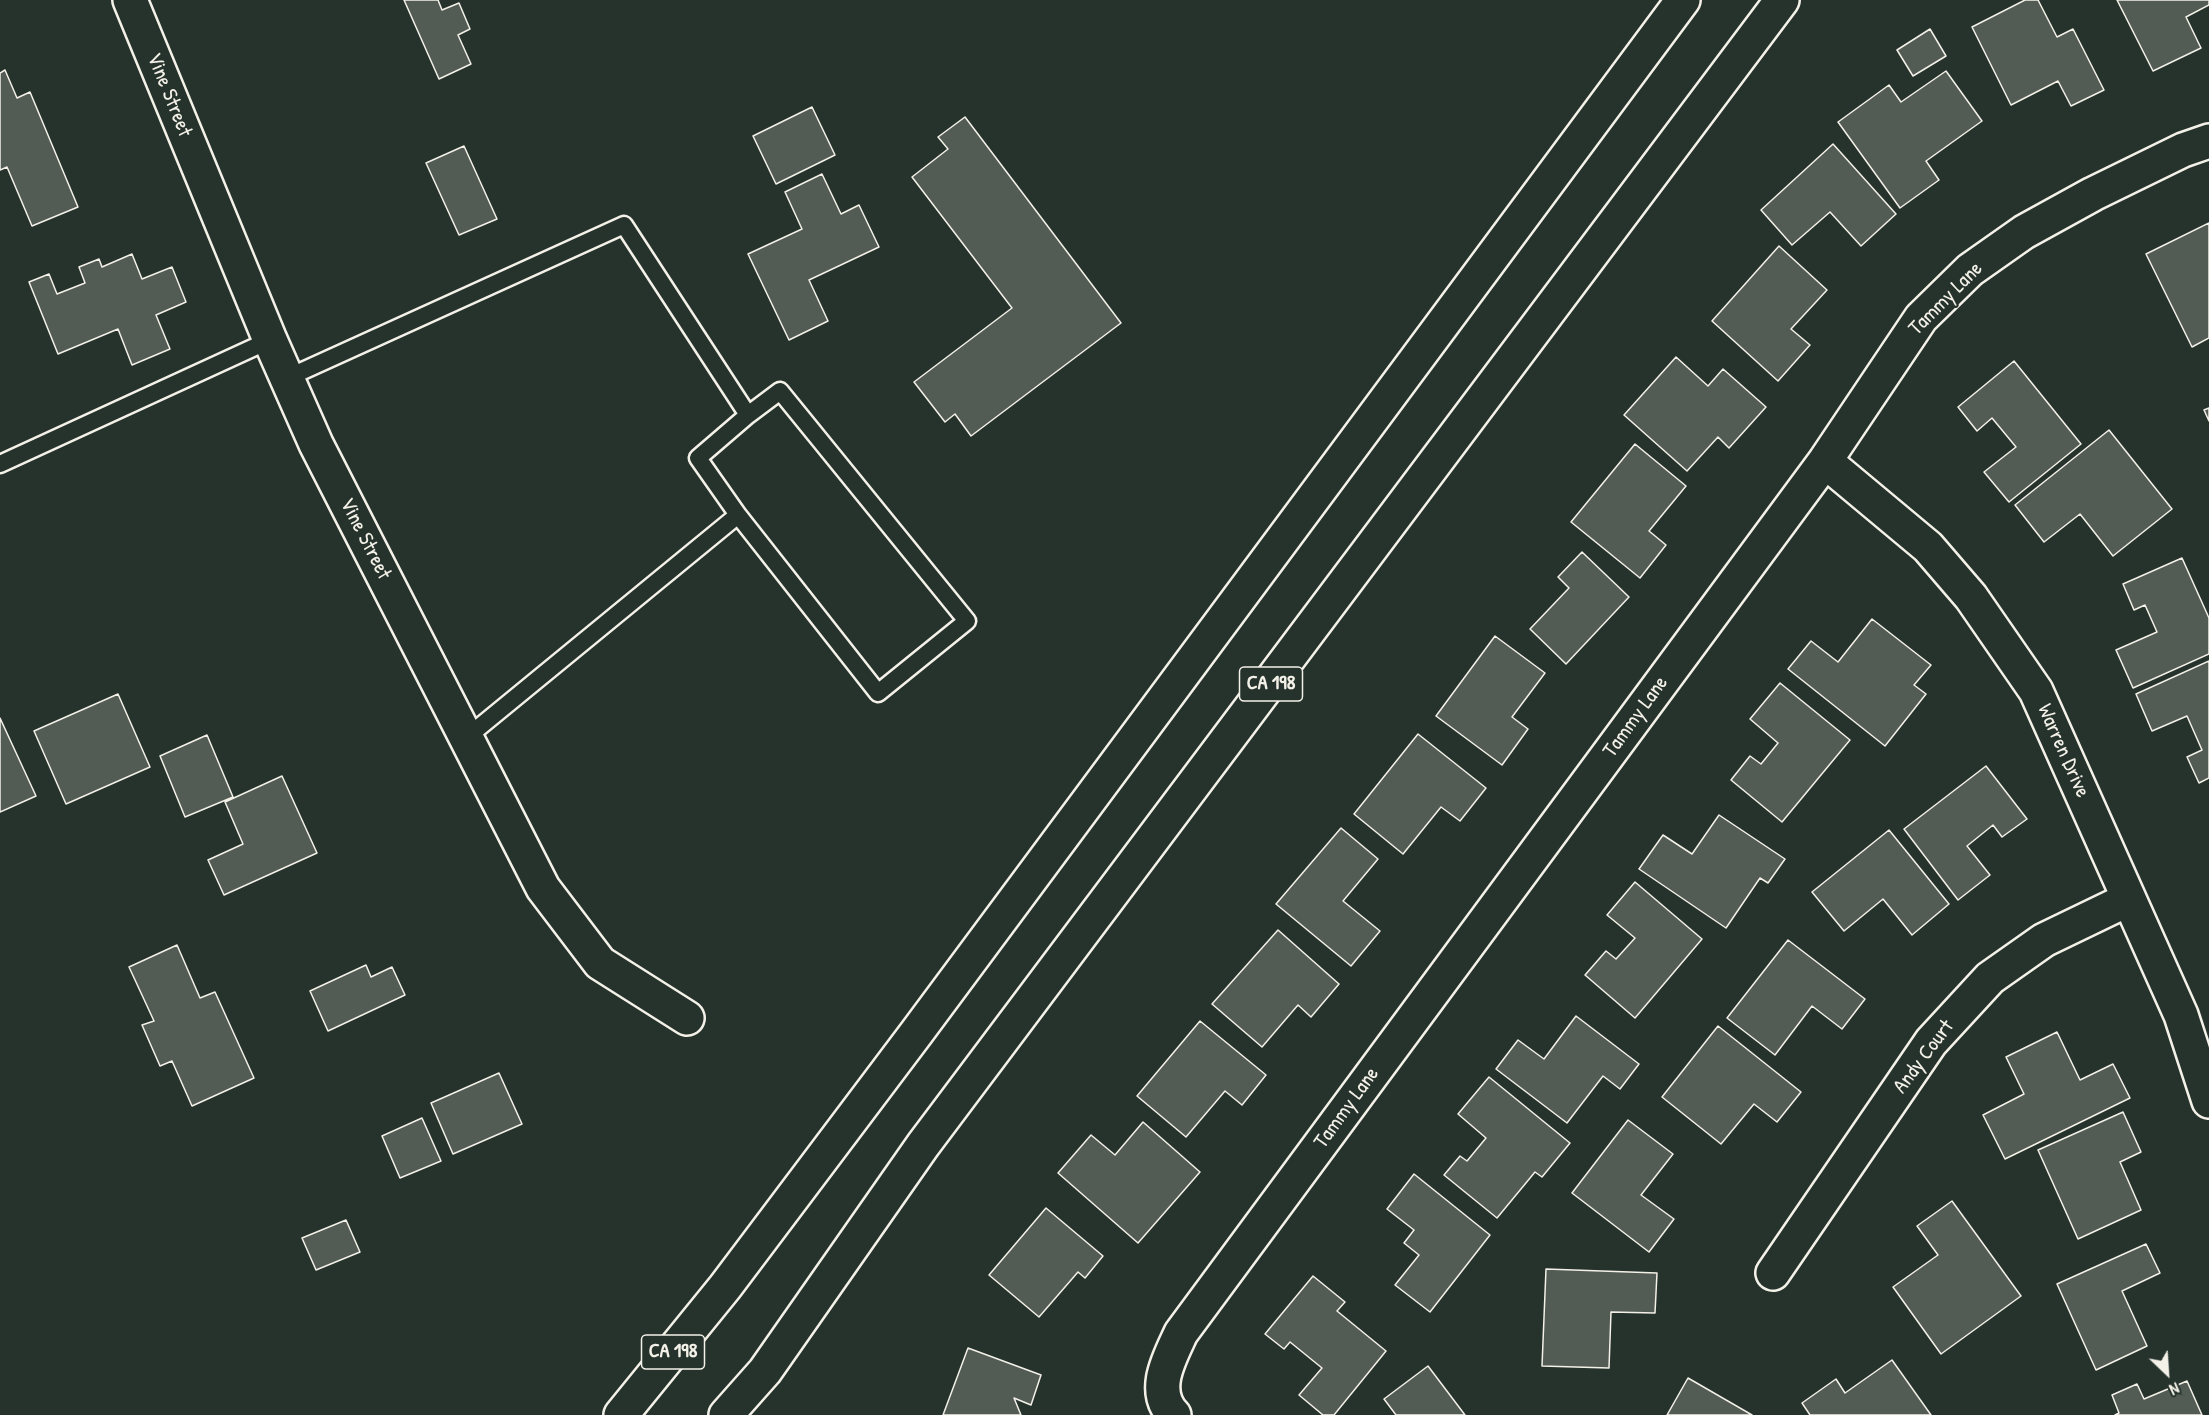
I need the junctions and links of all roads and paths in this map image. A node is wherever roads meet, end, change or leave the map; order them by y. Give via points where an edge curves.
1 (130, 0) edge
2 (1683, 0) edge
3 (1782, 0) edge
4 (2209, 141) edge
5 (270, 340) junction
6 (287, 378) junction
7 (747, 415) junction
8 (1825, 461) junction
9 (0, 464) edge
10 (738, 515) junction
11 (466, 738) junction
12 (2129, 899) junction
13 (687, 1018) dead end
14 (2209, 1101) edge
15 (1773, 1273) dead end
16 (1169, 1405) edge
17 (621, 1415) edge
18 (726, 1415) edge

1 - 5 main road, Vine Street
2 - 17 main road, CA 198 via 917,1032 725,1287
3 - 18 main road, CA 198 via 923,1145 765,1371
4 - 8 main road, Tammy Lane via 2093,194 2024,232 1970,270 1921,318
5 - 6 main road, Vine Street
5 - 9 lane
6 - 7 lane via 624,225
6 - 11 main road, Vine Street via 316,444
7 - 10 lane via 698,458
7 - 10 lane via 780,391 967,621 878,693
8 - 12 main road, Warren Drive via 1928,548 1978,606 2036,691
8 - 16 main road, Tammy Lane via 1181,1333 1163,1379
10 - 11 lane
11 - 13 main road, Vine Street via 543,888 600,963
12 - 14 main road, Warren Drive via 2181,1015
12 - 15 main road, Andy Court via 2044,940 1990,978 1931,1042

